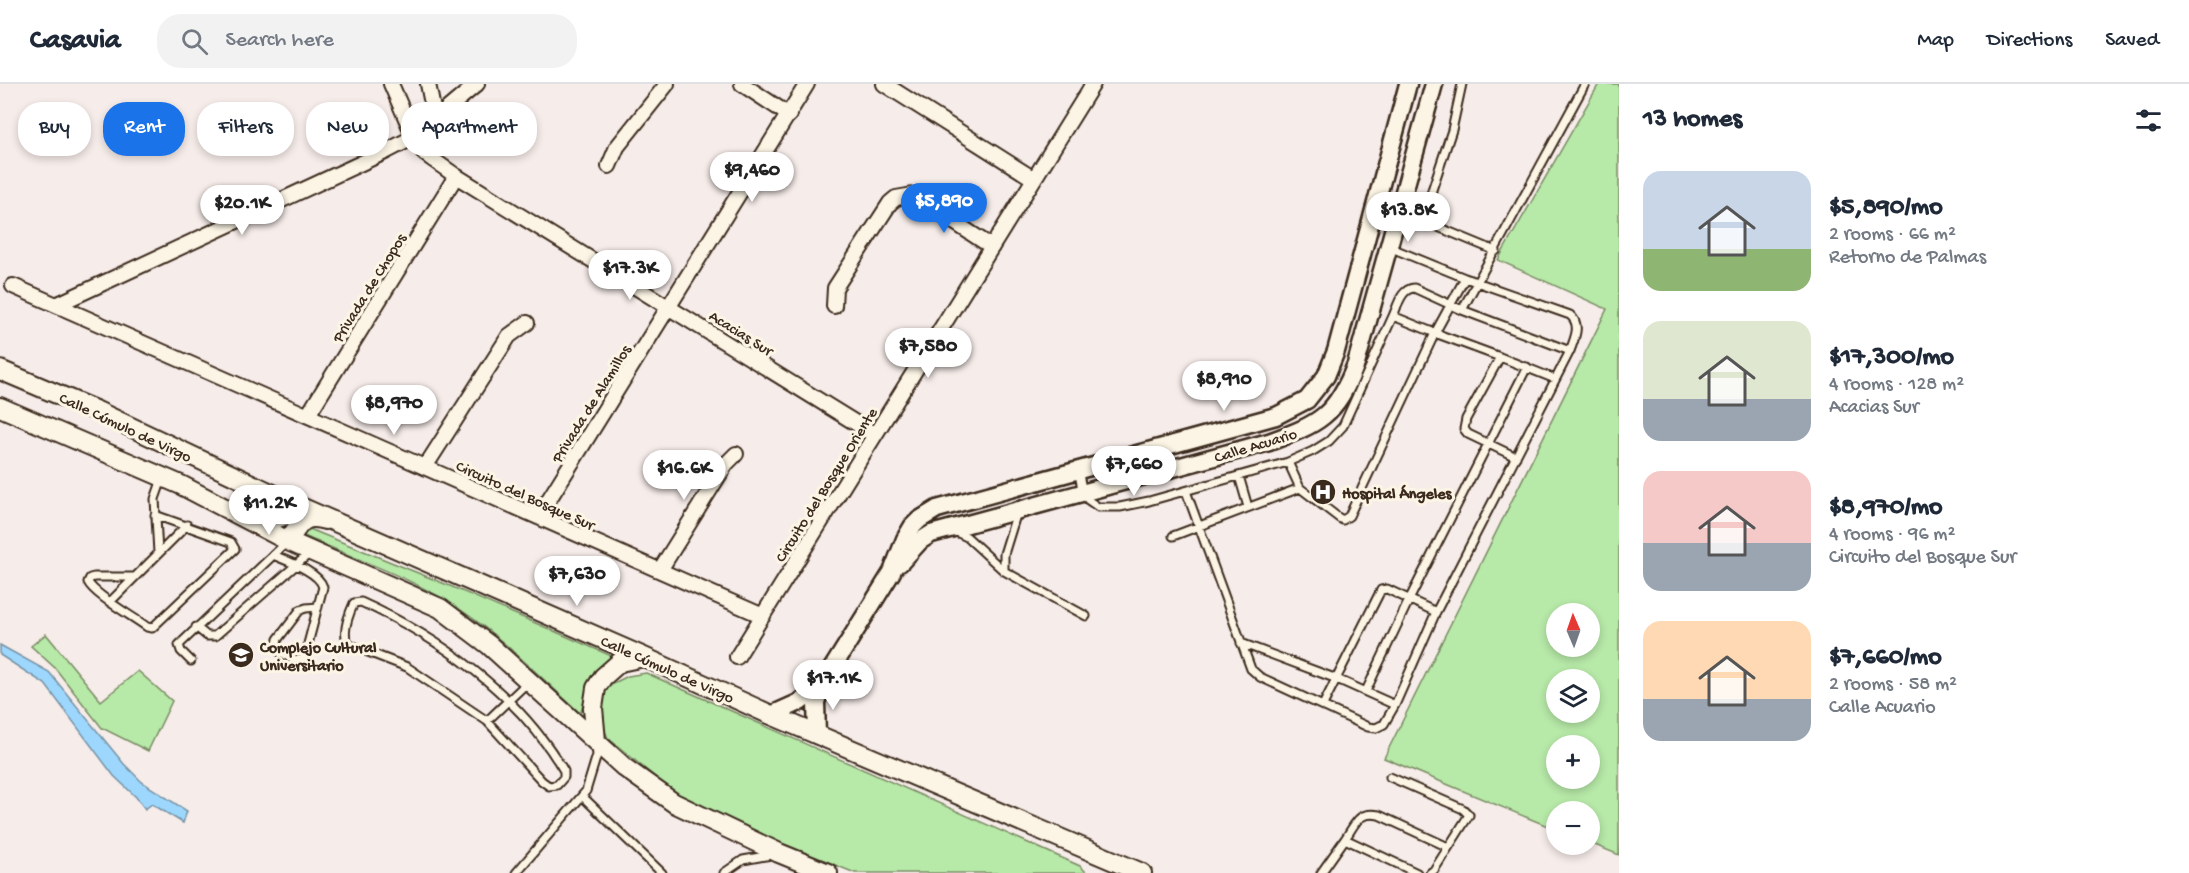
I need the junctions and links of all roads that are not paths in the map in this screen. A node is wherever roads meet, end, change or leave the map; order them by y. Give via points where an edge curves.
1 (391, 84) edge
2 (429, 84) edge
3 (477, 84) edge
4 (667, 84) edge
5 (742, 84) edge
6 (807, 84) edge
7 (884, 84) edge
8 (1093, 84) edge
9 (1408, 84) edge
10 (1434, 84) edge
11 (1462, 84) edge
12 (1586, 84) edge
13 (432, 102) edge
14 (455, 102) edge
15 (401, 107) edge
16 (789, 115) junction
17 (401, 143) edge
18 (1392, 143) junction
19 (1416, 147) junction
20 (428, 156) edge
21 (609, 166) dead end
22 (456, 176) junction
23 (1034, 179) junction
24 (992, 247) junction
25 (1389, 247) junction
26 (1496, 251) junction
27 (1465, 278) junction
28 (1476, 282) junction
29 (13, 286) dead end
30 (56, 305) junction
31 (669, 306) junction
32 (834, 306) dead end
33 (1450, 306) junction
34 (1462, 310) junction
35 (1393, 316) junction
36 (527, 323) dead end
37 (1435, 333) junction
38 (1570, 351) junction
39 (1500, 357) junction
40 (1527, 367) junction
41 (2, 369) edge
42 (1555, 379) junction
43 (0, 407) edge
44 (308, 415) junction
45 (875, 435) junction
46 (1488, 443) junction
47 (736, 454) dead end
48 (1516, 457) junction
49 (1288, 462) junction
50 (425, 467) junction
51 (1078, 470) junction
52 (1239, 476) junction
53 (163, 477) junction
54 (1300, 488) junction
55 (1186, 491) junction
56 (1083, 493) junction
57 (294, 504) junction
58 (224, 507) junction
59 (1248, 507) junction
60 (1017, 511) junction
61 (155, 515) junction
62 (538, 517) junction
63 (187, 525) junction
64 (1199, 525) junction
65 (949, 529) junction
66 (366, 534) junction
67 (1173, 536) dead end
68 (288, 541) junction
69 (312, 551) junction
70 (158, 553) junction
71 (273, 555) junction
72 (296, 565) junction
73 (660, 570) junction
74 (1004, 571) junction
75 (892, 572) junction
76 (134, 577) junction
77 (1409, 600) junction
78 (110, 602) junction
79 (318, 607) junction
80 (1436, 612) junction
81 (763, 616) junction
82 (1086, 616) dead end
83 (196, 627) junction
84 (1241, 643) junction
85 (645, 657) junction
86 (738, 657) dead end
87 (191, 661) dead end
88 (1337, 679) junction
89 (530, 680) junction
90 (823, 683) junction
91 (1366, 692) junction
92 (508, 701) junction
93 (1323, 705) junction
94 (1395, 705) junction
95 (771, 715) junction
96 (487, 721) junction
97 (817, 735) junction
98 (596, 741) junction
99 (1390, 777) dead end
100 (582, 796) junction
101 (1345, 839) junction
102 (1448, 847) junction
103 (779, 853) junction
104 (1100, 854) junction
105 (516, 873) edge
106 (662, 873) edge
107 (724, 873) edge
108 (828, 873) edge
109 (1104, 873) edge
110 (1142, 873) edge
111 (1321, 873) edge
112 (1417, 873) edge
113 (1430, 873) edge

1 - 15 street, Acacias Sur
2 - 13 street
3 - 14 street
4 - 21 street via 617,147
5 - 16 street
6 - 16 street, Privada de Alamillos
7 - 23 street
8 - 23 street, Circuito del Bosque Oriente
9 - 18 street, Calle Acuario
10 - 19 street, Calle Acuario
11 - 26 lane via 1427,213 1429,222
12 - 26 lane
16 - 31 street, Privada de Alamillos
17 - 30 street
18 - 19 street
18 - 51 street, Calle Acuario via 1336,351 1326,376 1307,400 1276,416
19 - 25 street, Calle Acuario
20 - 22 street, Acacias Sur
22 - 31 street, Acacias Sur
22 - 44 street, Privada de Chopos
23 - 24 street, Circuito del Bosque Oriente
24 - 32 street via 913,195 896,198 835,288
24 - 45 street, Circuito del Bosque Oriente
25 - 27 lane
25 - 56 street, Calle Acuario via 1356,364 1346,390 1330,411 1305,429 1269,442
26 - 28 lane
27 - 28 lane
27 - 33 lane
28 - 34 lane
28 - 38 lane via 1570,315 1577,331
29 - 30 street, Circuito del Bosque Sur
30 - 44 street, Circuito del Bosque Sur
31 - 45 street, Acacias Sur
31 - 62 street, Privada de Alamillos
33 - 34 lane
33 - 35 lane via 1414,288 1408,289
33 - 37 lane
34 - 38 lane
35 - 37 lane
35 - 49 lane via 1343,426 1321,446
36 - 50 street via 509,336
37 - 39 lane
37 - 54 lane via 1349,516 1342,520
38 - 42 lane
39 - 40 lane
39 - 46 lane via 1464,424 1468,434
40 - 42 lane
40 - 46 lane
41 - 57 main road, Calle Cúmulo de Virgo
42 - 48 lane
43 - 53 main road, Calle Cúmulo de Virgo
44 - 50 street, Circuito del Bosque Sur
45 - 81 street, Circuito del Bosque Oriente
46 - 48 lane
46 - 77 lane
47 - 73 street
48 - 80 lane
49 - 52 lane
49 - 54 lane
50 - 62 street, Circuito del Bosque Sur
51 - 56 lane
51 - 75 street, Calle Acuario via 928,513 912,527
52 - 55 lane
52 - 59 lane
53 - 58 main road, Calle Cúmulo de Virgo
53 - 61 lane via 155,496
54 - 59 lane
55 - 56 lane via 1120,507 1098,507
55 - 64 lane
56 - 60 street, Calle Acuario
57 - 58 main road via 287,514 275,519
57 - 66 main road, Calle Cúmulo de Virgo
58 - 68 main road, Calle Cúmulo de Virgo
59 - 64 lane
60 - 65 street, Calle Acuario
60 - 74 lane via 1004,554
61 - 63 lane
61 - 70 lane
62 - 73 street, Circuito del Bosque Sur
63 - 70 lane
63 - 78 lane via 231,543 233,552 152,628
64 - 67 lane
64 - 84 lane
65 - 74 lane via 966,537
65 - 75 street, Calle Acuario via 924,537
66 - 68 main road via 315,517 300,523
66 - 85 main road, Calle Cúmulo de Virgo
68 - 69 main road, Calle Cúmulo de Virgo
68 - 71 lane
69 - 72 lane
69 - 89 main road, Calle Cúmulo de Virgo via 440,608
70 - 76 lane
71 - 72 lane
71 - 83 lane
72 - 79 lane via 322,582
72 - 83 lane via 215,636 207,636
73 - 81 street, Circuito del Bosque Sur
74 - 82 lane
75 - 90 street, Calle Acuario
76 - 78 lane
76 - 78 lane via 90,578 90,586
77 - 80 lane
77 - 88 lane via 1381,590
77 - 91 lane
79 - 79 lane via 300,610 278,639 280,652 294,660 304,659
80 - 94 lane
81 - 86 street, Circuito del Bosque Oriente
83 - 87 lane via 179,645
84 - 88 lane
84 - 93 lane via 1251,669 1260,677
85 - 95 main road, Calle Cúmulo de Virgo
85 - 98 main road via 620,662 596,688
88 - 91 lane
88 - 93 lane
89 - 92 lane
89 - 98 main road, Calle Cúmulo de Virgo
90 - 95 street, Calle Acuario via 800,702
90 - 97 street, Calle Acuario via 816,702
91 - 94 lane
92 - 96 lane
92 - 96 lane via 564,771 557,786 542,781
92 - 96 lane via 441,644 391,615 361,602 354,603 345,636 350,645 407,668
93 - 94 lane via 1376,728 1384,724
95 - 97 main road, Calle Cúmulo de Virgo
97 - 104 main road, Calle Cúmulo de Virgo
98 - 100 lane via 597,755
98 - 103 main road, Calle Cúmulo de Virgo via 625,768 674,803
99 - 102 lane via 1469,814
100 - 105 lane
100 - 106 lane
101 - 102 lane via 1362,814 1368,813
101 - 111 lane
101 - 112 lane
102 - 113 lane
103 - 107 lane via 743,860
103 - 108 main road, Calle Cúmulo de Virgo
104 - 109 main road
104 - 110 main road, Calle Cúmulo de Virgo

